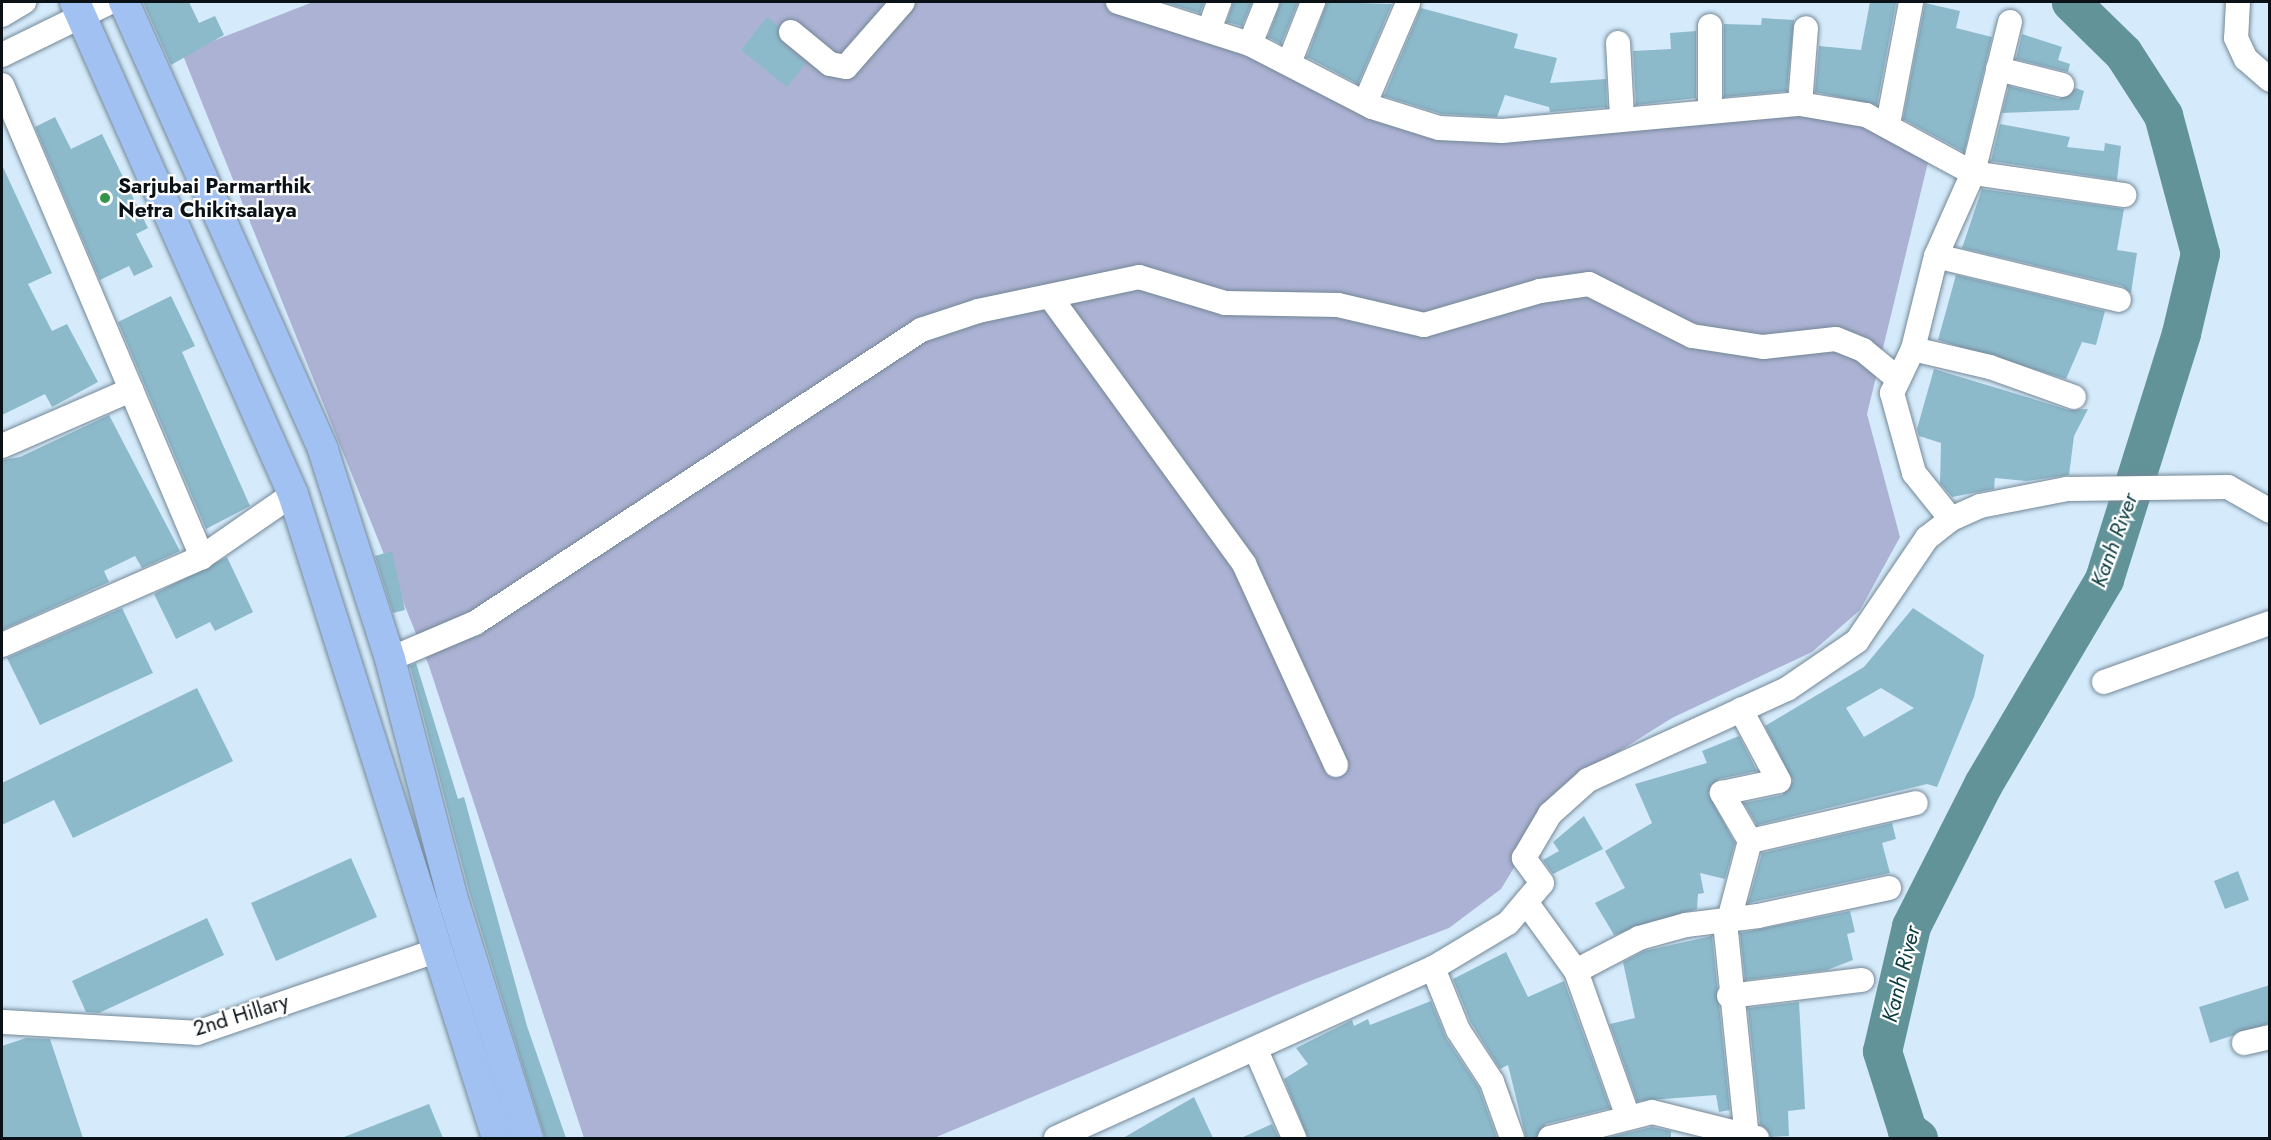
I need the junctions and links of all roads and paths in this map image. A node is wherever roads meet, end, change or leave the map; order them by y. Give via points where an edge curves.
1 (24, 2) edge
2 (110, 2) edge
3 (124, 2) edge
4 (903, 2) edge
5 (1220, 2) edge
6 (1267, 2) edge
7 (1313, 2) edge
8 (1911, 2) edge
9 (2238, 2) edge
10 (1125, 3) edge
11 (1408, 3) edge
12 (78, 9) edge
13 (2, 15) edge
14 (2010, 22) dead end
15 (1710, 26) dead end
16 (1806, 28) dead end
17 (1209, 30) junction
18 (791, 32) dead end
19 (1618, 43) dead end
20 (1250, 44) junction
21 (2, 54) edge
22 (1289, 63) junction
23 (1998, 69) junction
24 (2270, 80) edge
25 (2, 85) edge
26 (2062, 85) dead end
27 (1365, 103) junction
28 (1800, 104) junction
29 (1710, 109) junction
30 (1622, 118) junction
31 (1888, 124) junction
32 (1973, 173) junction
33 (2124, 195) dead end
34 (1936, 256) junction
35 (1051, 298) junction
36 (2119, 300) dead end
37 (1912, 349) junction
38 (1897, 378) junction
39 (131, 390) junction
40 (2074, 397) dead end
41 (2, 446) edge
42 (293, 494) junction
43 (2270, 511) edge
44 (1951, 519) junction
45 (202, 557) junction
46 (2270, 623) edge
47 (2, 645) edge
48 (390, 659) junction
49 (2104, 682) dead end
50 (1741, 710) junction
51 (1336, 765) dead end
52 (1916, 802) dead end
53 (1750, 841) junction
54 (1889, 888) dead end
55 (1526, 902) junction
56 (1728, 919) junction
57 (438, 950) junction
58 (1433, 968) junction
59 (1576, 971) junction
60 (1862, 980) dead end
61 (1729, 996) junction
62 (2, 1022) edge
63 (2270, 1037) edge
64 (2244, 1043) dead end
65 (1256, 1050) junction
66 (1628, 1117) junction
67 (497, 1138) edge
68 (528, 1138) edge
69 (1056, 1138) edge
70 (1294, 1138) edge
71 (1512, 1138) edge
72 (1550, 1138) edge
73 (1752, 1138) edge

1 - 13 street
2 - 12 street
3 - 48 main road via 323,450
4 - 18 street via 846,67 830,64
5 - 17 street
6 - 20 street
7 - 22 street
8 - 31 street
9 - 24 street via 2236,39 2246,59
10 - 17 street
11 - 27 street
12 - 21 street
12 - 42 main road
14 - 23 street
15 - 29 street
16 - 28 street
17 - 20 street
19 - 30 street
20 - 22 street
22 - 27 street
23 - 26 street
23 - 32 street
25 - 39 street
27 - 30 street via 1438,128 1482,131
28 - 29 street
28 - 31 street via 1866,115
29 - 30 street
31 - 32 street
32 - 33 street
32 - 34 street
34 - 36 street
34 - 37 street
35 - 38 street via 1149,277 1225,303 1338,305 1424,326 1540,291 1588,284 1692,336 1763,347 1836,339 1863,350
35 - 48 street via 942,321 883,351 476,623
35 - 51 street via 1244,564
37 - 38 street
37 - 40 street via 1990,367
38 - 44 street via 1892,393 1914,473
39 - 41 street
39 - 45 street
42 - 45 street
42 - 57 main road
43 - 44 street via 2228,487 2067,489 1980,506
44 - 50 street via 1927,538 1857,641 1786,689
45 - 47 street
46 - 49 street
48 - 68 main road via 452,896
50 - 53 street via 1779,781 1722,793
50 - 55 street via 1588,780 1550,814 1524,858 1542,883
52 - 53 street
53 - 56 street
54 - 56 street
55 - 58 street via 1508,923
55 - 59 street
56 - 59 street via 1639,938
56 - 61 street
57 - 62 street, 2nd Hillary via 197,1034
57 - 67 main road
58 - 65 street
58 - 71 street via 1458,1030 1492,1082
59 - 66 street
60 - 61 street
61 - 73 street
63 - 64 street
65 - 69 street
65 - 70 street
66 - 72 street
66 - 73 street via 1652,1112

